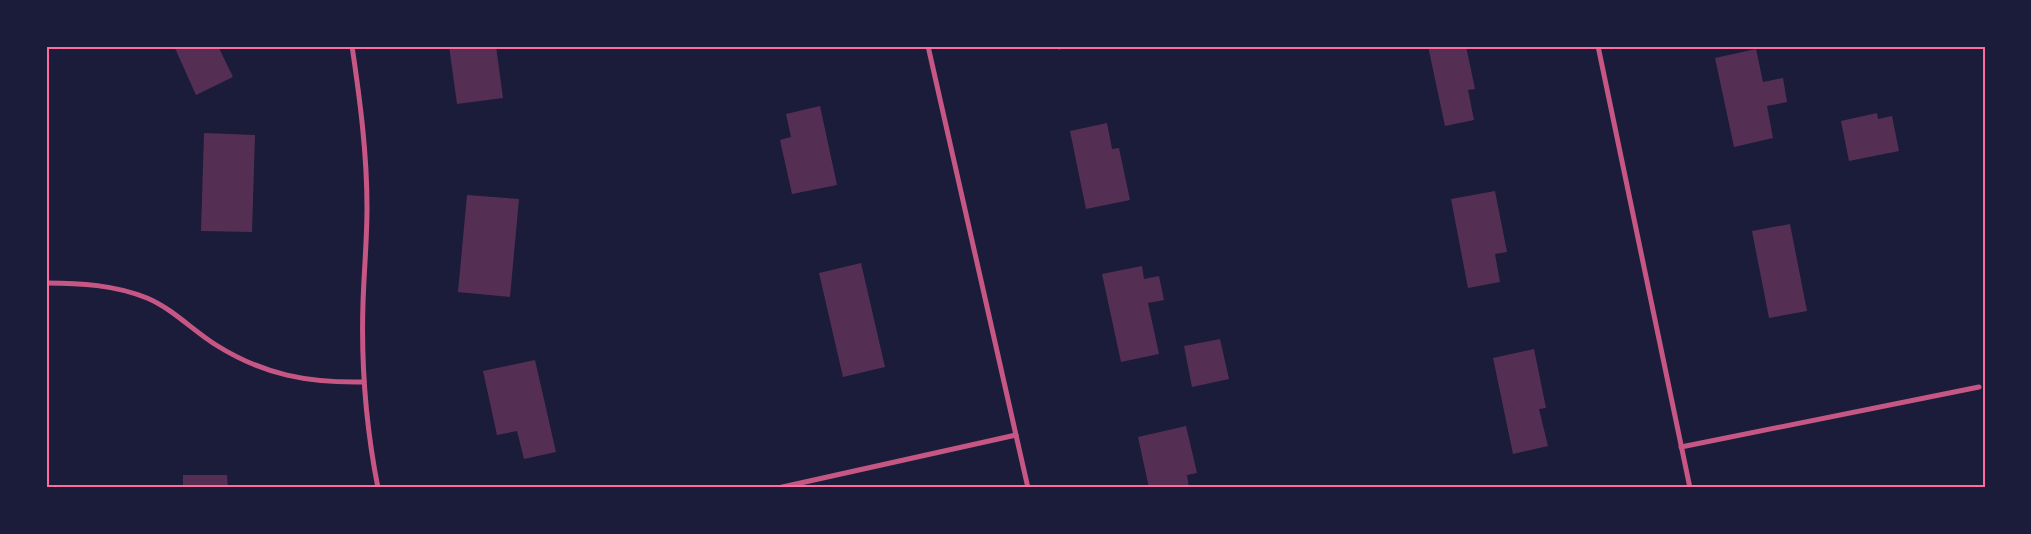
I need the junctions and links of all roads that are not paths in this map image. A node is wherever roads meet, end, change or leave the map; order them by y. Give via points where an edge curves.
1 (352, 46) edge
2 (928, 46) edge
3 (1598, 46) edge
4 (46, 283) edge
5 (364, 382) junction
6 (1979, 387) dead end
7 (1016, 435) junction
8 (1682, 447) junction
9 (378, 488) edge
10 (778, 488) edge
11 (1028, 488) edge
12 (1690, 488) edge

1 - 5 street via 366,164
2 - 7 street
3 - 8 street
4 - 5 street via 101,286 148,298 215,344 267,370 289,377
5 - 9 street
6 - 8 street
7 - 10 street
7 - 11 street
8 - 12 street

